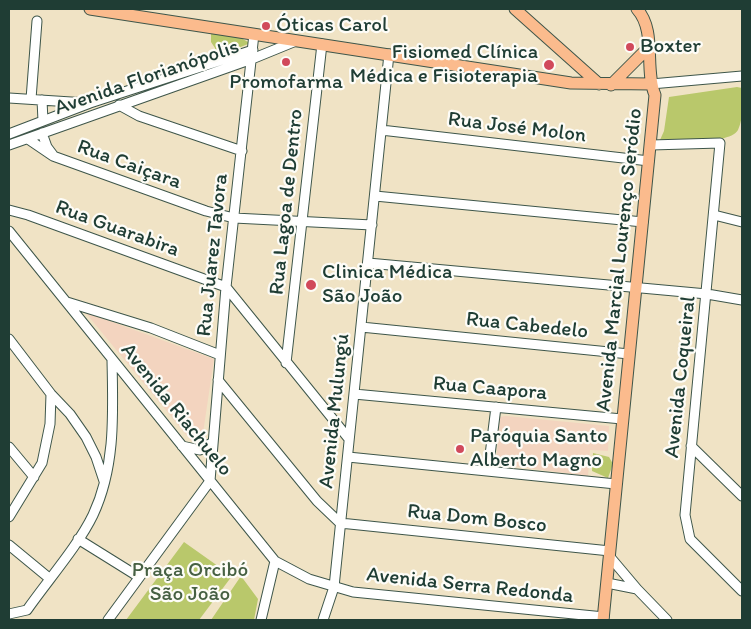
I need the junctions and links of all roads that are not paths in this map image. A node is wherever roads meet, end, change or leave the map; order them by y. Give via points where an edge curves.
1 (90, 9) edge
2 (637, 9) edge
3 (518, 10) edge
4 (37, 21) dead end
5 (254, 34) junction
6 (296, 41) junction
7 (322, 44) junction
8 (648, 48) junction
9 (389, 54) junction
10 (252, 55) junction
11 (576, 63) junction
12 (742, 76) edge
13 (571, 83) junction
14 (599, 84) junction
15 (651, 84) junction
16 (611, 85) junction
17 (9, 98) edge
18 (31, 99) junction
19 (42, 100) junction
20 (136, 100) junction
21 (90, 103) junction
22 (119, 105) junction
23 (150, 120) junction
24 (43, 121) junction
25 (382, 130) junction
26 (42, 133) junction
27 (9, 134) edge
28 (28, 139) junction
29 (9, 145) edge
30 (651, 145) junction
31 (242, 151) junction
32 (53, 156) junction
33 (650, 161) junction
34 (375, 196) junction
35 (9, 210) edge
36 (714, 215) junction
37 (234, 218) junction
38 (302, 220) junction
39 (643, 222) junction
40 (742, 222) edge
41 (372, 225) junction
42 (9, 231) edge
43 (368, 263) junction
44 (226, 287) junction
45 (636, 288) junction
46 (707, 294) junction
47 (742, 300) edge
48 (66, 302) junction
49 (361, 327) junction
50 (9, 339) edge
51 (629, 354) junction
52 (220, 355) junction
53 (112, 360) junction
54 (286, 364) junction
55 (218, 380) junction
56 (51, 394) junction
57 (354, 394) junction
58 (496, 407) junction
59 (622, 419) junction
60 (349, 439) junction
61 (213, 442) junction
62 (182, 446) junction
63 (691, 446) junction
64 (9, 447) edge
65 (348, 457) junction
66 (488, 472) junction
67 (34, 477) junction
68 (210, 480) junction
69 (104, 482) junction
70 (616, 484) junction
71 (742, 496) edge
72 (9, 516) edge
73 (340, 523) junction
74 (78, 539) junction
75 (9, 545) edge
76 (610, 554) junction
77 (275, 561) junction
78 (139, 577) junction
79 (49, 578) junction
80 (607, 583) junction
81 (334, 588) junction
82 (637, 589) junction
83 (742, 592) edge
84 (27, 610) junction
85 (9, 614) edge
86 (111, 619) edge
87 (604, 619) edge
88 (20, 620) edge
89 (261, 620) edge
90 (323, 620) edge
91 (667, 620) edge

1 - 5 main road
2 - 8 main road, Avenida Marcial Lourenço Seródio via 646,24
3 - 11 main road
4 - 18 street
5 - 6 main road
5 - 10 street, Rua Juarez Tavora
6 - 7 main road
6 - 10 street, Avenida Florianópolis
7 - 9 main road
7 - 38 street, Rua Lagoa de Dentro
8 - 15 main road, Avenida Marcial Lourenço Seródio
8 - 16 main road
9 - 13 main road
9 - 25 street, Avenida Mulungú
10 - 20 street, Avenida Florianópolis
10 - 21 street, Avenida Florianópolis
10 - 31 street, Rua Juarez Tavora
11 - 13 main road
11 - 14 main road
12 - 15 street
13 - 14 main road
14 - 16 main road
15 - 16 main road
15 - 30 main road, Avenida Marcial Lourenço Seródio via 655,95
17 - 18 street
18 - 19 street
19 - 21 street
19 - 24 street
20 - 22 street, Avenida Florianópolis
20 - 23 street via 139,111
21 - 24 street, Avenida Florianópolis
22 - 23 street
22 - 26 street, Avenida Florianópolis
23 - 31 street
24 - 27 street, Avenida Florianópolis
25 - 33 street, Rua José Molon
25 - 34 street, Avenida Mulungú
26 - 28 street, Avenida Florianópolis
26 - 32 street, Rua Caiçara
28 - 29 street, Avenida Florianópolis
28 - 32 street, Rua Caiçara
30 - 33 main road, Avenida Marcial Lourenço Seródio
30 - 36 street, Avenida Coqueiral via 720,143
31 - 37 street, Rua Juarez Tavora
32 - 37 street, Rua Caiçara
33 - 39 main road, Avenida Marcial Lourenço Seródio
34 - 39 street
34 - 41 street, Avenida Mulungú
35 - 44 street, Rua Guarabira
36 - 40 street
36 - 46 street, Avenida Coqueiral
37 - 38 street, Rua Caiçara
37 - 44 street, Rua Juarez Tavora
38 - 41 street, Rua Caiçara
38 - 54 street, Rua Lagoa de Dentro
39 - 45 main road, Avenida Marcial Lourenço Seródio
41 - 43 street, Avenida Mulungú
42 - 48 street, Avenida Riachuelo
43 - 45 street
43 - 49 street, Avenida Mulungú
44 - 52 street, Rua Juarez Tavora
44 - 54 street
45 - 46 street
45 - 51 main road, Avenida Marcial Lourenço Seródio
46 - 47 street
46 - 63 street, Avenida Coqueiral
48 - 52 street via 151,328
48 - 53 street, Avenida Riachuelo
49 - 51 street, Rua Cabedelo
49 - 57 street, Avenida Mulungú
50 - 56 street
51 - 59 main road, Avenida Marcial Lourenço Seródio
52 - 55 street, Rua Juarez Tavora
53 - 62 street, Avenida Riachuelo
53 - 69 street via 112,440
54 - 60 street
55 - 61 street, Rua Juarez Tavora
55 - 73 street via 317,501
56 - 67 street via 47,448
56 - 69 street via 86,437
57 - 58 street, Rua Caapora
57 - 60 street, Avenida Mulungú
58 - 59 street, Rua Caapora
58 - 66 street
59 - 70 main road, Avenida Marcial Lourenço Seródio
60 - 65 street, Avenida Mulungú
61 - 62 street via 200,450
61 - 68 street, Rua Juarez Tavora
62 - 68 street, Avenida Riachuelo
63 - 71 street
63 - 83 street, Avenida Coqueiral via 685,515 690,539
64 - 67 street
65 - 66 street
65 - 73 street, Avenida Mulungú
66 - 70 street
67 - 72 street
68 - 77 street, Avenida Riachuelo
68 - 78 street
69 - 74 street via 92,517
70 - 76 main road, Avenida Marcial Lourenço Seródio
73 - 76 street, Rua Dom Bosco
73 - 81 street, Avenida Mulungú
74 - 78 street
74 - 79 street
75 - 79 street
76 - 80 main road, Avenida Marcial Lourenço Seródio
76 - 82 street
77 - 81 street, Avenida Riachuelo
77 - 89 street
78 - 86 street
79 - 84 street
80 - 82 street
80 - 87 main road, Avenida Marcial Lourenço Seródio
81 - 87 street, Avenida Serra Redonda
81 - 90 street, Avenida Mulungú
82 - 91 street
84 - 85 street
84 - 88 street

